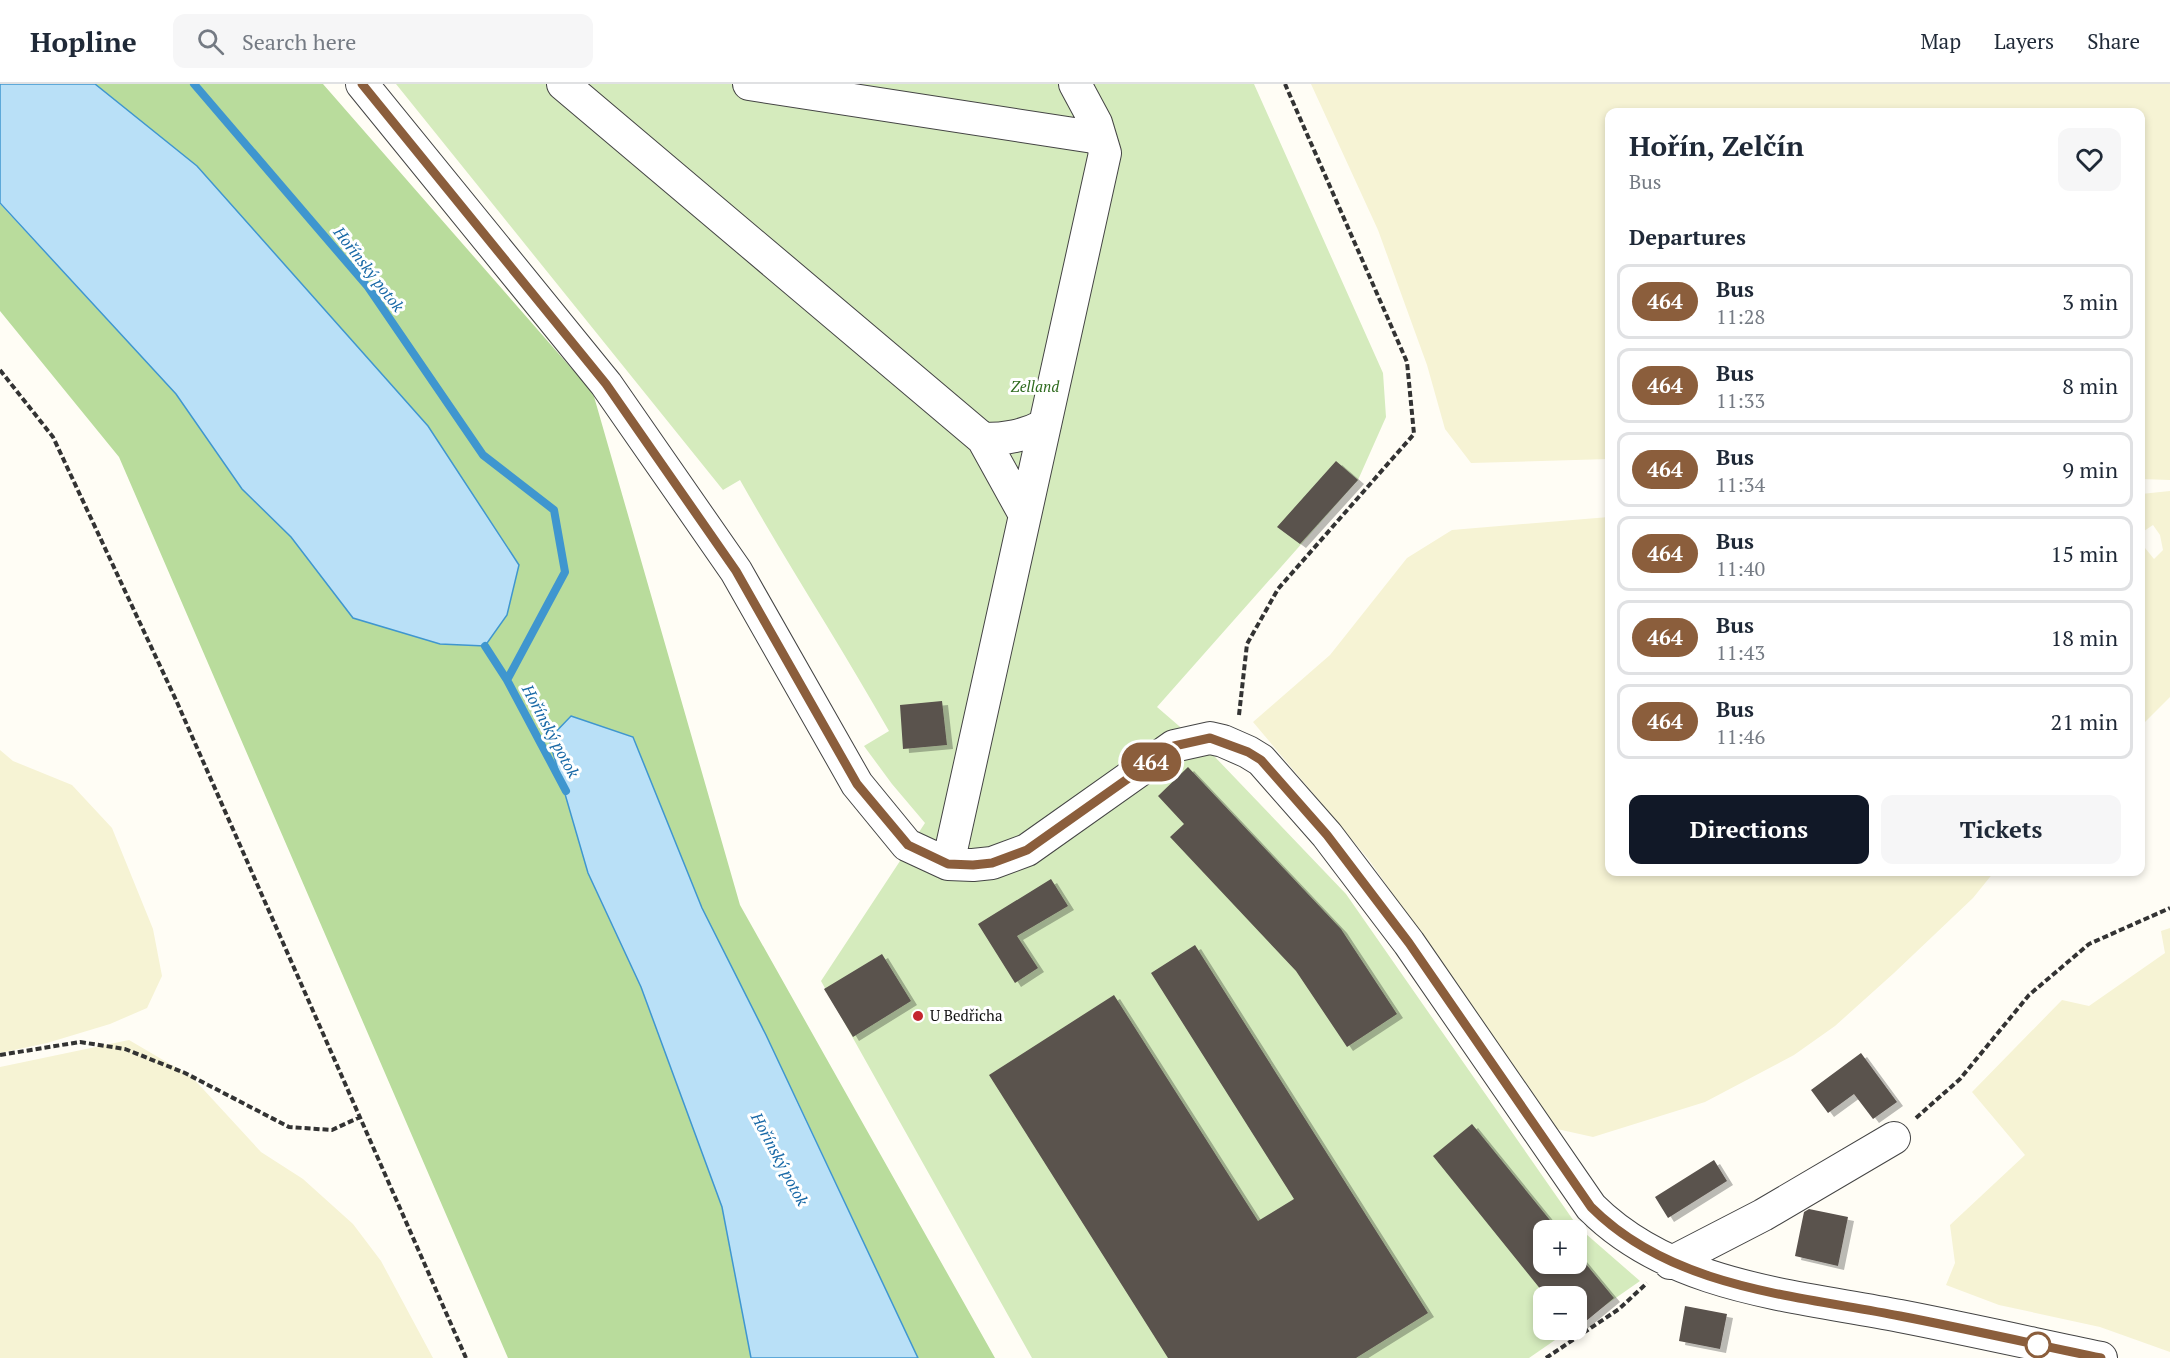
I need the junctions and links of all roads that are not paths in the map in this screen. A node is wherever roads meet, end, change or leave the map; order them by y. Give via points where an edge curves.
1 (362, 84) edge
2 (563, 84) edge
3 (749, 84) edge
4 (1075, 84) edge
5 (1100, 138) junction
6 (1045, 425) junction
7 (983, 439) junction
8 (1025, 515) junction
9 (948, 864) junction
10 (1894, 1138) road end
11 (1670, 1263) junction
12 (2101, 1358) edge

1 - 9 street via 606,384 736,571 857,784 908,845
2 - 7 street
3 - 5 street
4 - 5 street
5 - 6 street via 1105,153
6 - 7 street via 1005,439
6 - 8 street
7 - 8 street
8 - 9 street
9 - 11 street via 992,863 1027,850 1174,746 1210,738 1261,760 1327,835 1409,943 1591,1207 1638,1247
10 - 11 street via 1763,1215
11 - 12 street via 1750,1288

